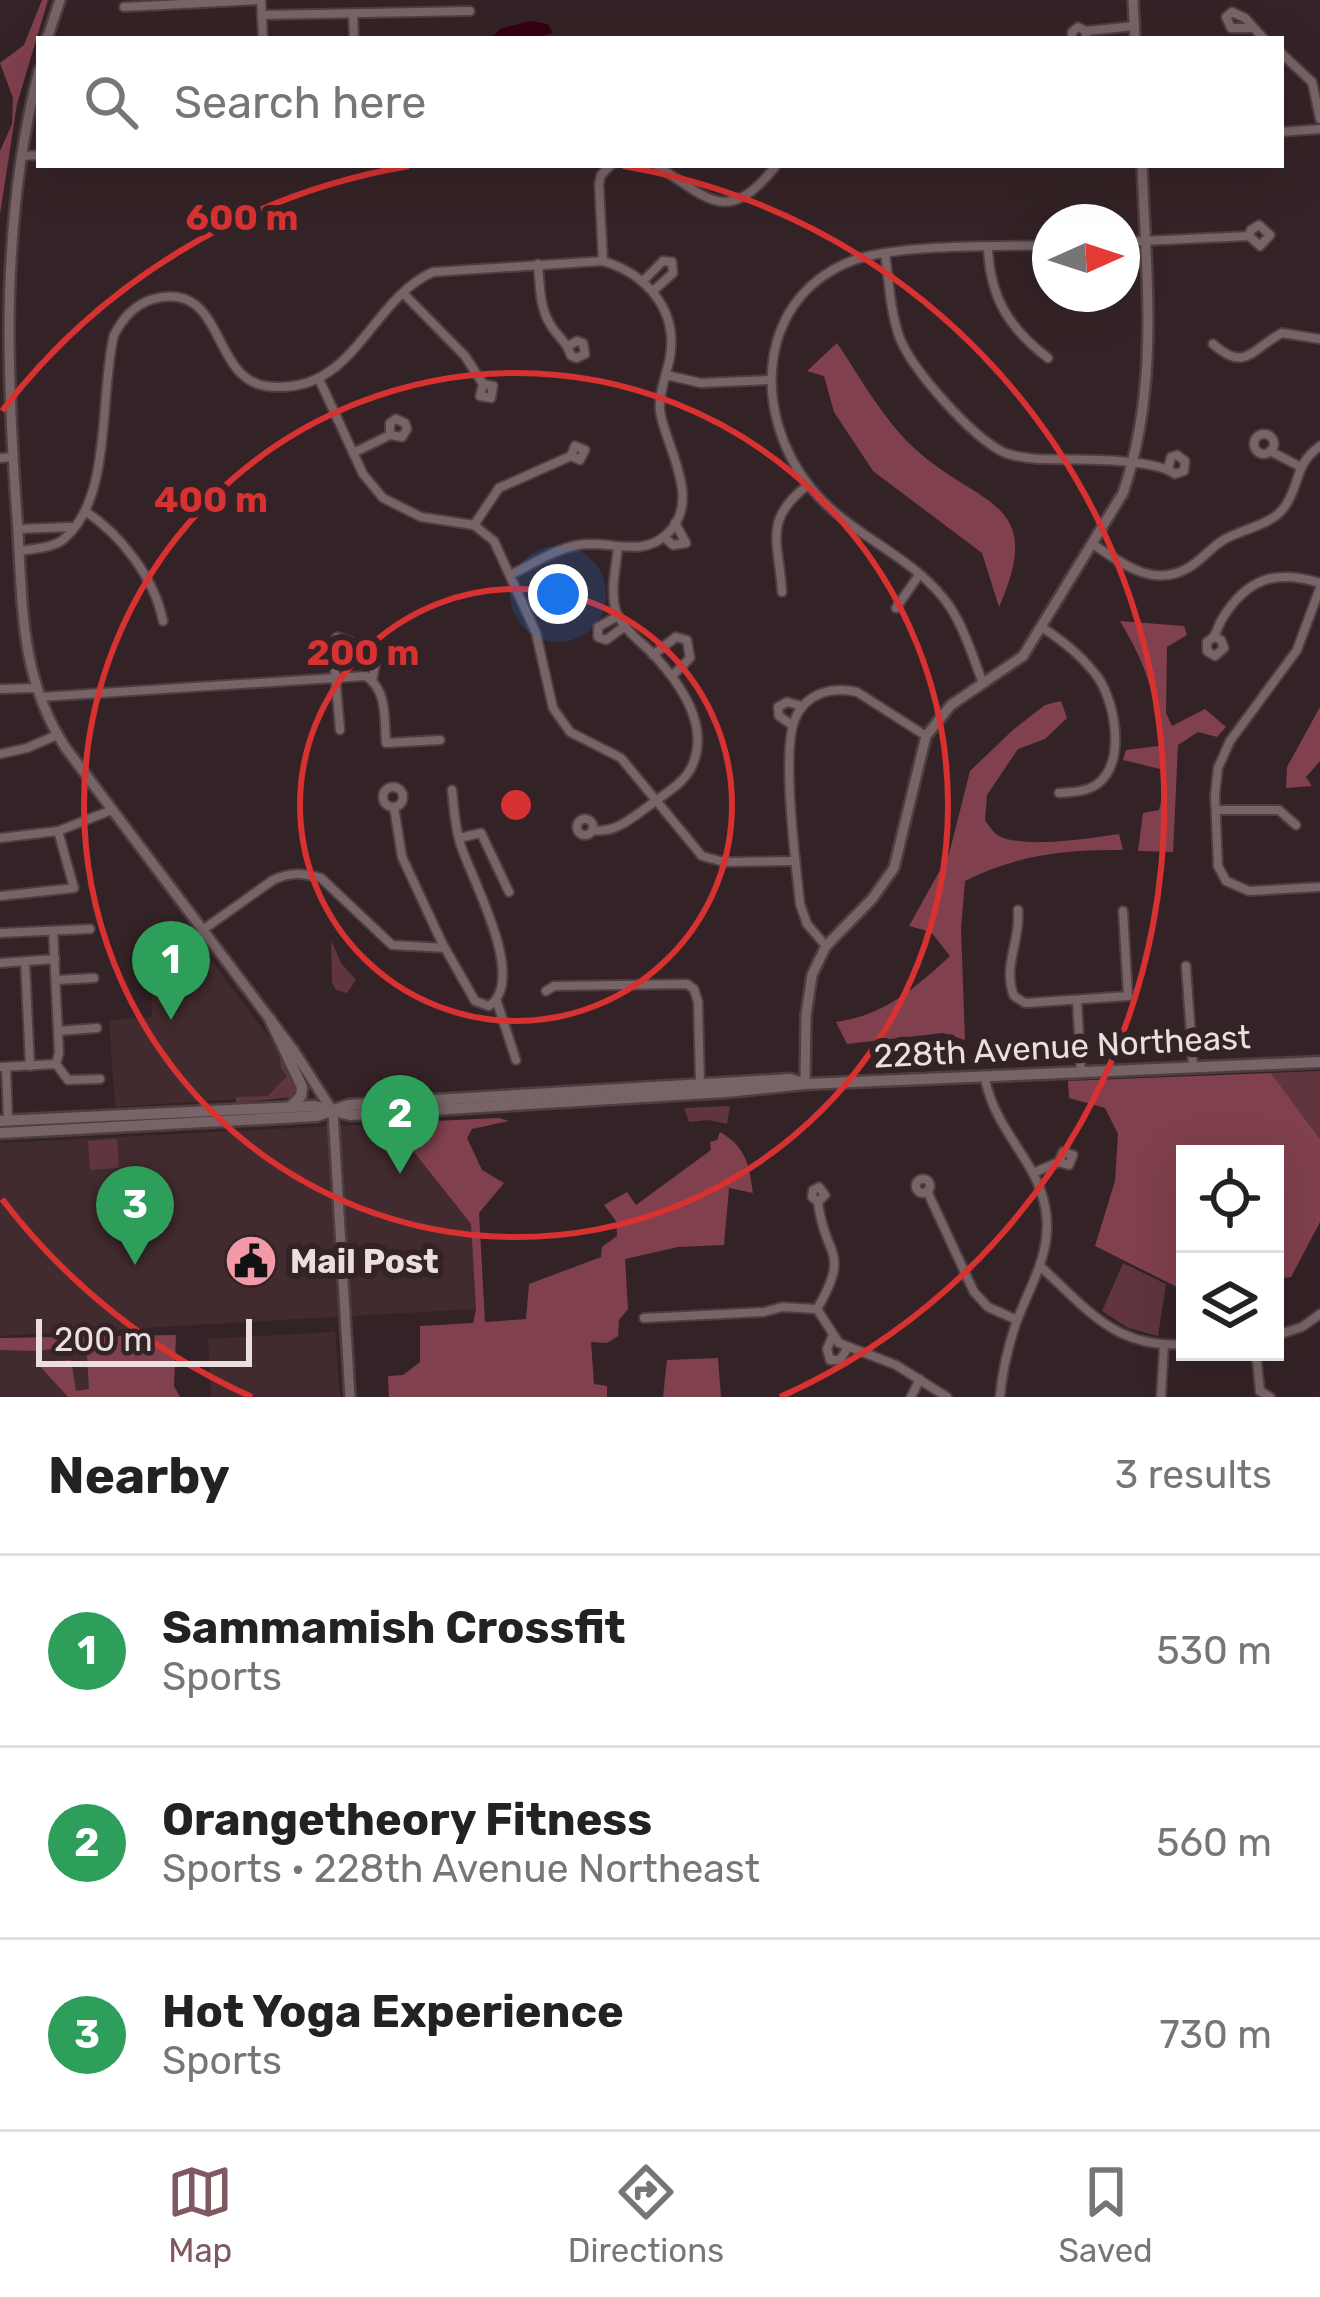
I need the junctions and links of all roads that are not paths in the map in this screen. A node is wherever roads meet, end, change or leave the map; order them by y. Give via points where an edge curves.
1 (60, 0) edge
2 (261, 0) edge
3 (1133, 0) edge
4 (124, 7) dead end
5 (470, 11) dead end
6 (353, 13) junction
7 (262, 15) junction
8 (1135, 26) junction
9 (1252, 28) dead end
10 (1086, 35) edge
11 (48, 36) edge
12 (263, 36) edge
13 (354, 36) edge
14 (1135, 36) edge
15 (1261, 36) edge
16 (1284, 56) edge
17 (36, 84) edge
18 (1320, 119) edge
19 (1320, 129) edge
20 (1284, 132) edge
21 (36, 155) edge
22 (20, 156) junction
23 (608, 168) edge
24 (661, 168) edge
25 (774, 168) edge
26 (1142, 168) edge
27 (1250, 236) dead end
28 (1140, 241) edge
29 (1145, 241) junction
30 (1032, 246) edge
31 (988, 248) junction
32 (885, 254) junction
33 (603, 261) junction
34 (538, 264) junction
35 (404, 294) junction
36 (1320, 339) edge
37 (1213, 344) dead end
38 (570, 345) dead end
39 (1048, 358) dead end
40 (666, 375) junction
41 (320, 379) junction
42 (768, 380) junction
43 (483, 383) dead end
44 (391, 435) dead end
45 (1320, 446) edge
46 (1270, 451) dead end
47 (353, 453) junction
48 (571, 456) dead end
49 (0, 458) edge
50 (13, 458) junction
51 (1133, 465) junction
52 (1299, 466) junction
53 (1168, 469) dead end
54 (808, 485) junction
55 (85, 511) junction
56 (676, 523) junction
57 (474, 525) junction
58 (71, 527) junction
59 (18, 529) junction
60 (664, 537) junction
61 (1094, 545) junction
62 (618, 547) junction
63 (19, 550) junction
64 (510, 575) junction
65 (919, 575) junction
66 (1320, 586) edge
67 (782, 592) dead end
68 (896, 608) dead end
69 (618, 616) junction
70 (163, 621) dead end
71 (625, 626) junction
72 (1043, 628) junction
73 (1215, 637) dead end
74 (653, 655) junction
75 (672, 676) junction
76 (335, 678) junction
77 (372, 681) junction
78 (983, 683) junction
79 (0, 689) edge
80 (37, 693) junction
81 (802, 706) junction
82 (792, 725) junction
83 (340, 730) dead end
84 (57, 735) junction
85 (926, 736) junction
86 (440, 740) dead end
87 (0, 754) edge
88 (452, 790) dead end
89 (1060, 793) dead end
90 (654, 801) junction
91 (394, 807) dead end
92 (112, 810) junction
93 (1216, 810) junction
94 (1296, 825) dead end
95 (593, 830) dead end
96 (58, 831) junction
97 (0, 838) edge
98 (459, 838) junction
99 (795, 861) junction
100 (1320, 887) edge
101 (509, 892) dead end
102 (0, 896) edge
103 (1018, 910) dead end
104 (1124, 911) dead end
105 (90, 929) dead end
106 (204, 929) junction
107 (53, 931) junction
108 (0, 933) edge
109 (826, 946) junction
110 (445, 948) junction
111 (55, 959) junction
112 (25, 962) junction
113 (0, 963) edge
114 (1186, 965) dead end
115 (94, 978) dead end
116 (56, 980) junction
117 (546, 991) dead end
118 (1077, 1000) junction
119 (497, 1002) junction
120 (270, 1019) junction
121 (97, 1028) dead end
122 (58, 1030) junction
123 (516, 1060) dead end
124 (1320, 1062) edge
125 (56, 1064) junction
126 (1193, 1065) junction
127 (30, 1066) junction
128 (3, 1067) edge
129 (1081, 1072) junction
130 (100, 1079) dead end
131 (985, 1079) junction
132 (700, 1084) junction
133 (806, 1084) junction
134 (571, 1091) junction
135 (736, 1092) junction
136 (523, 1106) junction
137 (288, 1108) junction
138 (333, 1112) junction
139 (162, 1119) junction
140 (5, 1127) edge
141 (1059, 1162) dead end
142 (1033, 1173) junction
143 (927, 1192) dead end
144 (818, 1202) dead end
145 (1041, 1267) junction
146 (818, 1309) junction
147 (1320, 1314) edge
148 (644, 1318) dead end
149 (1017, 1320) junction
150 (1284, 1333) edge
151 (832, 1337) junction
152 (1176, 1344) edge
153 (1164, 1345) junction
154 (848, 1347) junction
155 (1256, 1361) edge
156 (920, 1379) junction
157 (1257, 1394) edge
158 (350, 1397) edge
159 (911, 1397) edge
160 (946, 1397) edge
161 (1000, 1397) edge
162 (1161, 1397) edge
163 (1270, 1397) edge

1 - 11 street
2 - 4 street
2 - 7 street
3 - 8 street
5 - 6 street
6 - 7 street
6 - 13 street
7 - 12 street
8 - 10 street
8 - 14 street
9 - 15 street
16 - 18 street via 1312,82
17 - 22 street
19 - 20 street
21 - 22 street
22 - 50 street via 8,266
23 - 33 street via 599,184
24 - 25 street via 729,202 749,196
26 - 29 street
27 - 29 street
28 - 29 street
29 - 51 street via 1150,353
30 - 31 street
31 - 32 street
31 - 39 street via 997,302
32 - 42 street via 815,283 786,324
32 - 51 street via 909,359 1004,453
33 - 34 street
33 - 40 street via 649,286 671,336
34 - 35 street via 444,269
34 - 38 street via 545,313
35 - 41 street
35 - 43 street
36 - 37 street via 1282,333 1238,359
40 - 42 street
40 - 56 street via 659,407 681,482
41 - 47 street
41 - 55 street via 259,384 240,375 210,319 183,299 147,301 124,318 110,353
42 - 54 street via 778,430
44 - 47 street
45 - 52 street
46 - 52 street
47 - 57 street via 394,506
48 - 57 street via 499,488
49 - 50 street
50 - 59 street
51 - 53 street
51 - 61 street
52 - 61 street via 1276,515 1221,541 1185,570 1142,573
54 - 65 street
54 - 67 street via 783,506 777,523
55 - 58 street
55 - 70 street via 128,552
56 - 60 street
56 - 60 street via 686,543
57 - 64 street via 494,541
58 - 59 street
58 - 63 street via 58,542
59 - 63 street
60 - 62 street
61 - 72 street
62 - 64 street via 575,546
62 - 69 street
63 - 80 street
64 - 90 street via 561,722 621,758
65 - 68 street
65 - 78 street via 950,607
66 - 73 street via 1295,575 1262,580 1239,597
66 - 93 street via 1298,650 1223,754
69 - 71 street
69 - 71 street via 598,627 598,638
71 - 74 street
72 - 78 street via 1016,662
72 - 89 street via 1098,678 1113,722 1107,775 1091,788
74 - 75 street
74 - 75 street via 676,637 689,643 689,660
75 - 90 street via 693,712 695,752 689,772
76 - 77 street
76 - 77 street via 338,637 375,665
76 - 80 street
76 - 83 street
77 - 86 street via 382,695 386,743
78 - 85 street via 944,711
79 - 80 street
80 - 84 street
81 - 82 street
81 - 82 street via 778,707
81 - 85 street via 846,689
82 - 99 street
84 - 87 street
84 - 92 street
85 - 109 street via 894,868
88 - 98 street
90 - 95 street via 623,824
90 - 99 street via 710,860
91 - 110 street via 402,857
92 - 96 street
92 - 106 street
93 - 94 street via 1279,810
93 - 100 street via 1218,866 1231,885
96 - 97 street
96 - 102 street via 74,888
98 - 101 street via 481,833
98 - 119 street via 500,950
99 - 109 street via 803,916
103 - 118 street via 1009,967 1014,996 1025,1003
104 - 118 street via 1128,996
105 - 107 street
106 - 110 street via 273,880 298,873 321,878 392,945
106 - 120 street
107 - 108 street
107 - 111 street
109 - 133 street via 808,991
110 - 119 street via 475,1001
111 - 112 street
111 - 116 street
112 - 113 street
112 - 127 street
114 - 126 street
115 - 116 street
116 - 122 street
117 - 132 street via 671,982 694,989
118 - 129 street
119 - 123 street
120 - 137 main road via 302,1087
120 - 138 street
121 - 122 street
122 - 125 street
124 - 126 main road, 228th Avenue Northeast
125 - 127 street
125 - 130 street via 68,1080
126 - 129 main road, 228th Avenue Northeast
127 - 128 street
128 - 140 street
129 - 131 main road, 228th Avenue Northeast
131 - 133 main road, 228th Avenue Northeast
131 - 142 street via 994,1113
132 - 133 main road, 228th Avenue Northeast
132 - 134 main road, 228th Avenue Northeast
132 - 135 main road
133 - 135 main road, 228th Avenue Northeast
134 - 136 main road via 528,1098
134 - 138 main road, 228th Avenue Northeast
135 - 136 main road, 228th Avenue Northeast
136 - 138 main road, 228th Avenue Northeast
137 - 138 main road, 228th Avenue Northeast
137 - 139 main road, 228th Avenue Northeast
138 - 139 main road, 228th Avenue Northeast
138 - 158 street
139 - 140 main road, 228th Avenue Northeast
139 - 140 main road, 228th Avenue Northeast
141 - 142 street
142 - 145 street via 1047,1224
143 - 149 street via 974,1292
144 - 146 street via 836,1273
145 - 149 street
145 - 153 street via 1104,1325
146 - 148 street
146 - 151 street
147 - 150 street
149 - 161 street
151 - 154 street
151 - 154 street via 830,1360
152 - 153 street
153 - 162 street
154 - 156 street
155 - 157 street
156 - 159 street
156 - 160 street
157 - 163 street

